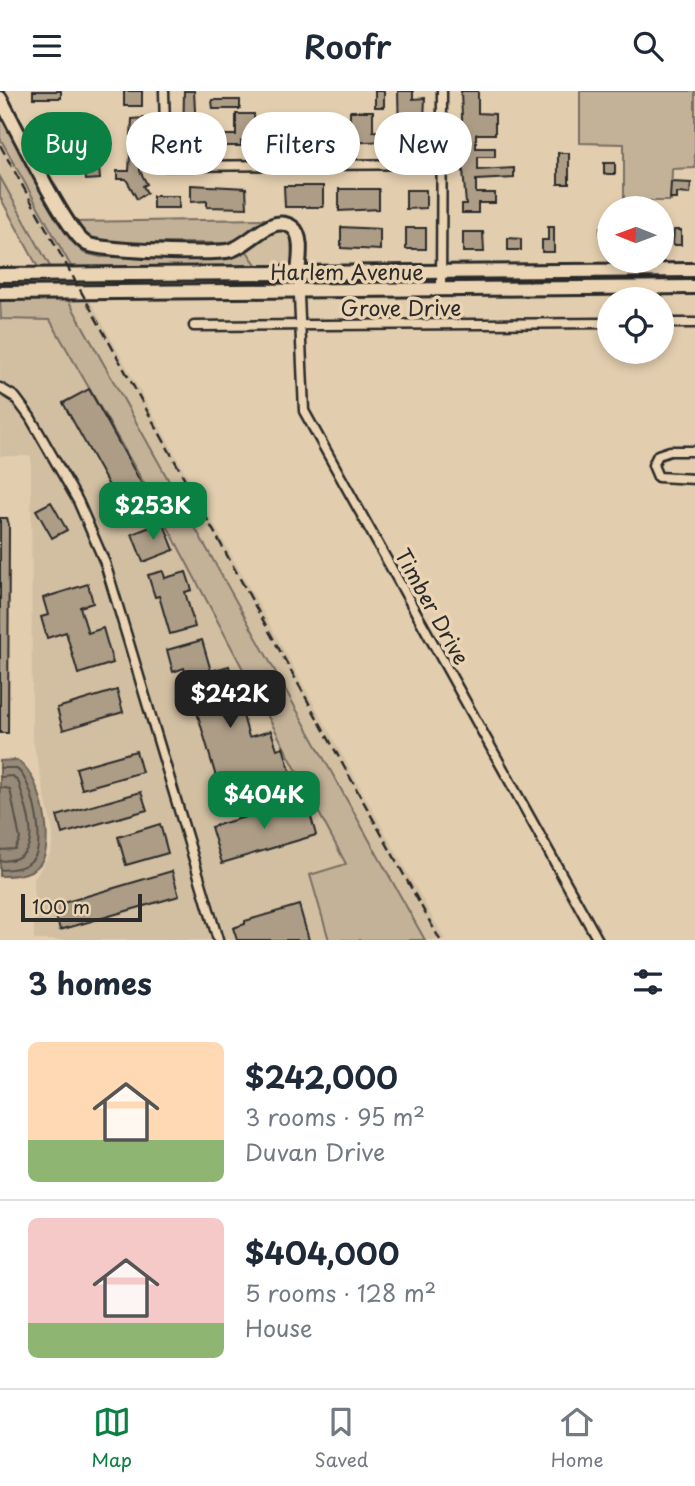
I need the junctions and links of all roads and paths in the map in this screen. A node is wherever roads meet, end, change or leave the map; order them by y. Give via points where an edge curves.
1 (164, 91) edge
2 (442, 91) edge
3 (0, 98) edge
4 (442, 112) edge
5 (374, 164) edge
6 (442, 175) edge
7 (695, 270) edge
8 (584, 271) junction
9 (442, 272) junction
10 (298, 273) junction
11 (0, 275) edge
12 (695, 287) edge
13 (585, 289) junction
14 (298, 290) junction
15 (441, 290) junction
16 (0, 293) edge
17 (597, 323) edge
18 (674, 323) edge
19 (695, 323) edge
20 (298, 325) junction
21 (194, 326) dead end
22 (0, 388) edge
23 (695, 451) edge
24 (695, 479) edge
25 (218, 940) edge
26 (598, 940) edge

1 - 5 street via 166,166
2 - 4 street
3 - 10 main road via 68,222 85,244 107,249 230,251 272,225 285,224 298,235
6 - 9 street
7 - 8 main road, Harlem Avenue
8 - 9 main road, Harlem Avenue
8 - 13 main road
9 - 10 main road, Harlem Avenue
9 - 15 street
10 - 11 main road, Harlem Avenue
10 - 14 street, Timber Drive
12 - 13 main road, Harlem Avenue
13 - 15 main road, Harlem Avenue
14 - 15 main road, Harlem Avenue
14 - 16 main road, Harlem Avenue
14 - 20 street, Timber Drive
17 - 20 street, Grove Drive
18 - 19 street
20 - 21 street, Grove Drive
20 - 26 street, Timber Drive via 304,411
22 - 25 street via 15,397 30,417 78,501 105,563
23 - 24 street via 670,451 658,455 653,465 659,477

